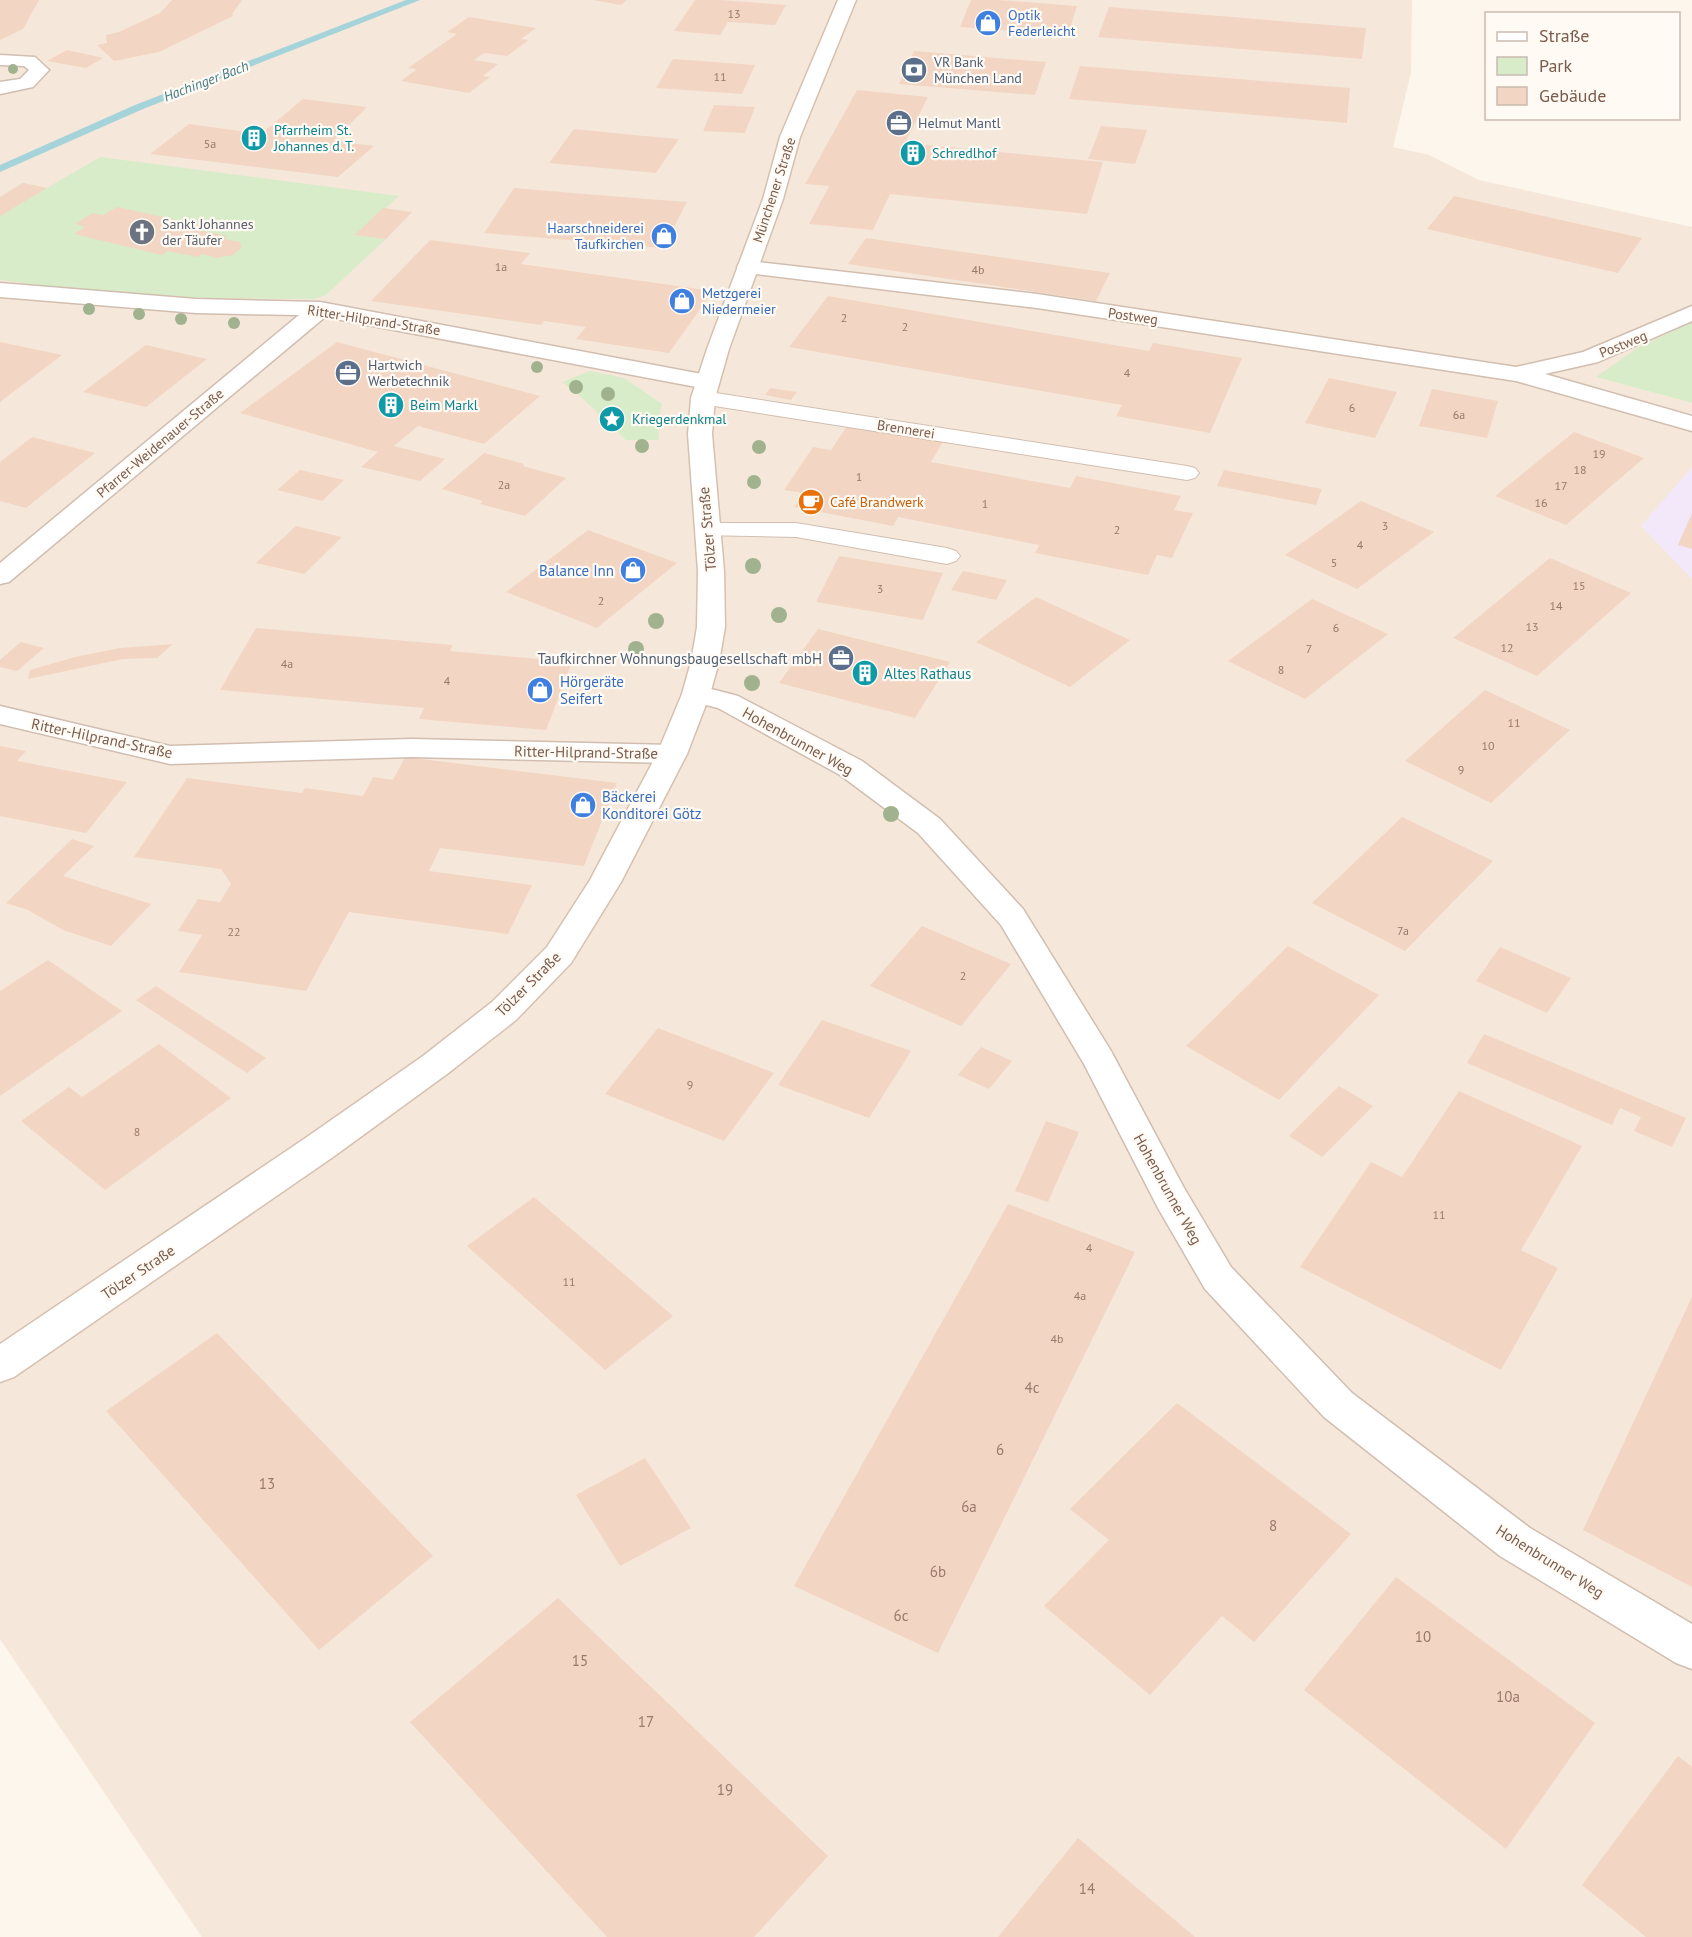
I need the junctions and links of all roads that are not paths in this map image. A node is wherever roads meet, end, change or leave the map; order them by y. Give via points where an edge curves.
1 (847, 0) edge
2 (0, 60) edge
3 (0, 88) edge
4 (748, 267) junction
5 (0, 290) edge
6 (320, 309) junction
7 (1692, 313) edge
8 (1516, 374) junction
9 (705, 390) junction
10 (1692, 424) edge
11 (1187, 473) dead end
12 (707, 530) junction
13 (947, 555) dead end
14 (0, 576) edge
15 (696, 693) junction
16 (0, 715) edge
17 (672, 754) junction
18 (0, 1365) edge
19 (1692, 1648) edge

1 - 4 street, Münchener Straße via 790,137 773,200
2 - 3 street via 29,61 40,70 26,83
4 - 8 street, Postweg via 834,274 1012,298
4 - 9 street, Münchener Straße
5 - 6 street, Ritter-Hilprand-Straße via 196,306
6 - 9 street, Ritter-Hilprand-Straße
6 - 14 street, Pfarrer-Weidenauer-Straße
7 - 8 street, Postweg via 1590,357
8 - 10 street, Postweg
9 - 11 lane, Brennerei
9 - 12 street, Tölzer Straße via 700,434
12 - 13 lane via 796,530
12 - 15 street, Tölzer Straße via 711,627
15 - 17 street, Tölzer Straße
15 - 19 street, Hohenbrunner Weg via 728,702 851,768 929,826 1012,917 1099,1060 1218,1278 1338,1405 1515,1542
16 - 17 street, Ritter-Hilprand-Straße via 170,755 412,748
17 - 18 street, Tölzer Straße via 605,882 559,955 504,1011 320,1147

